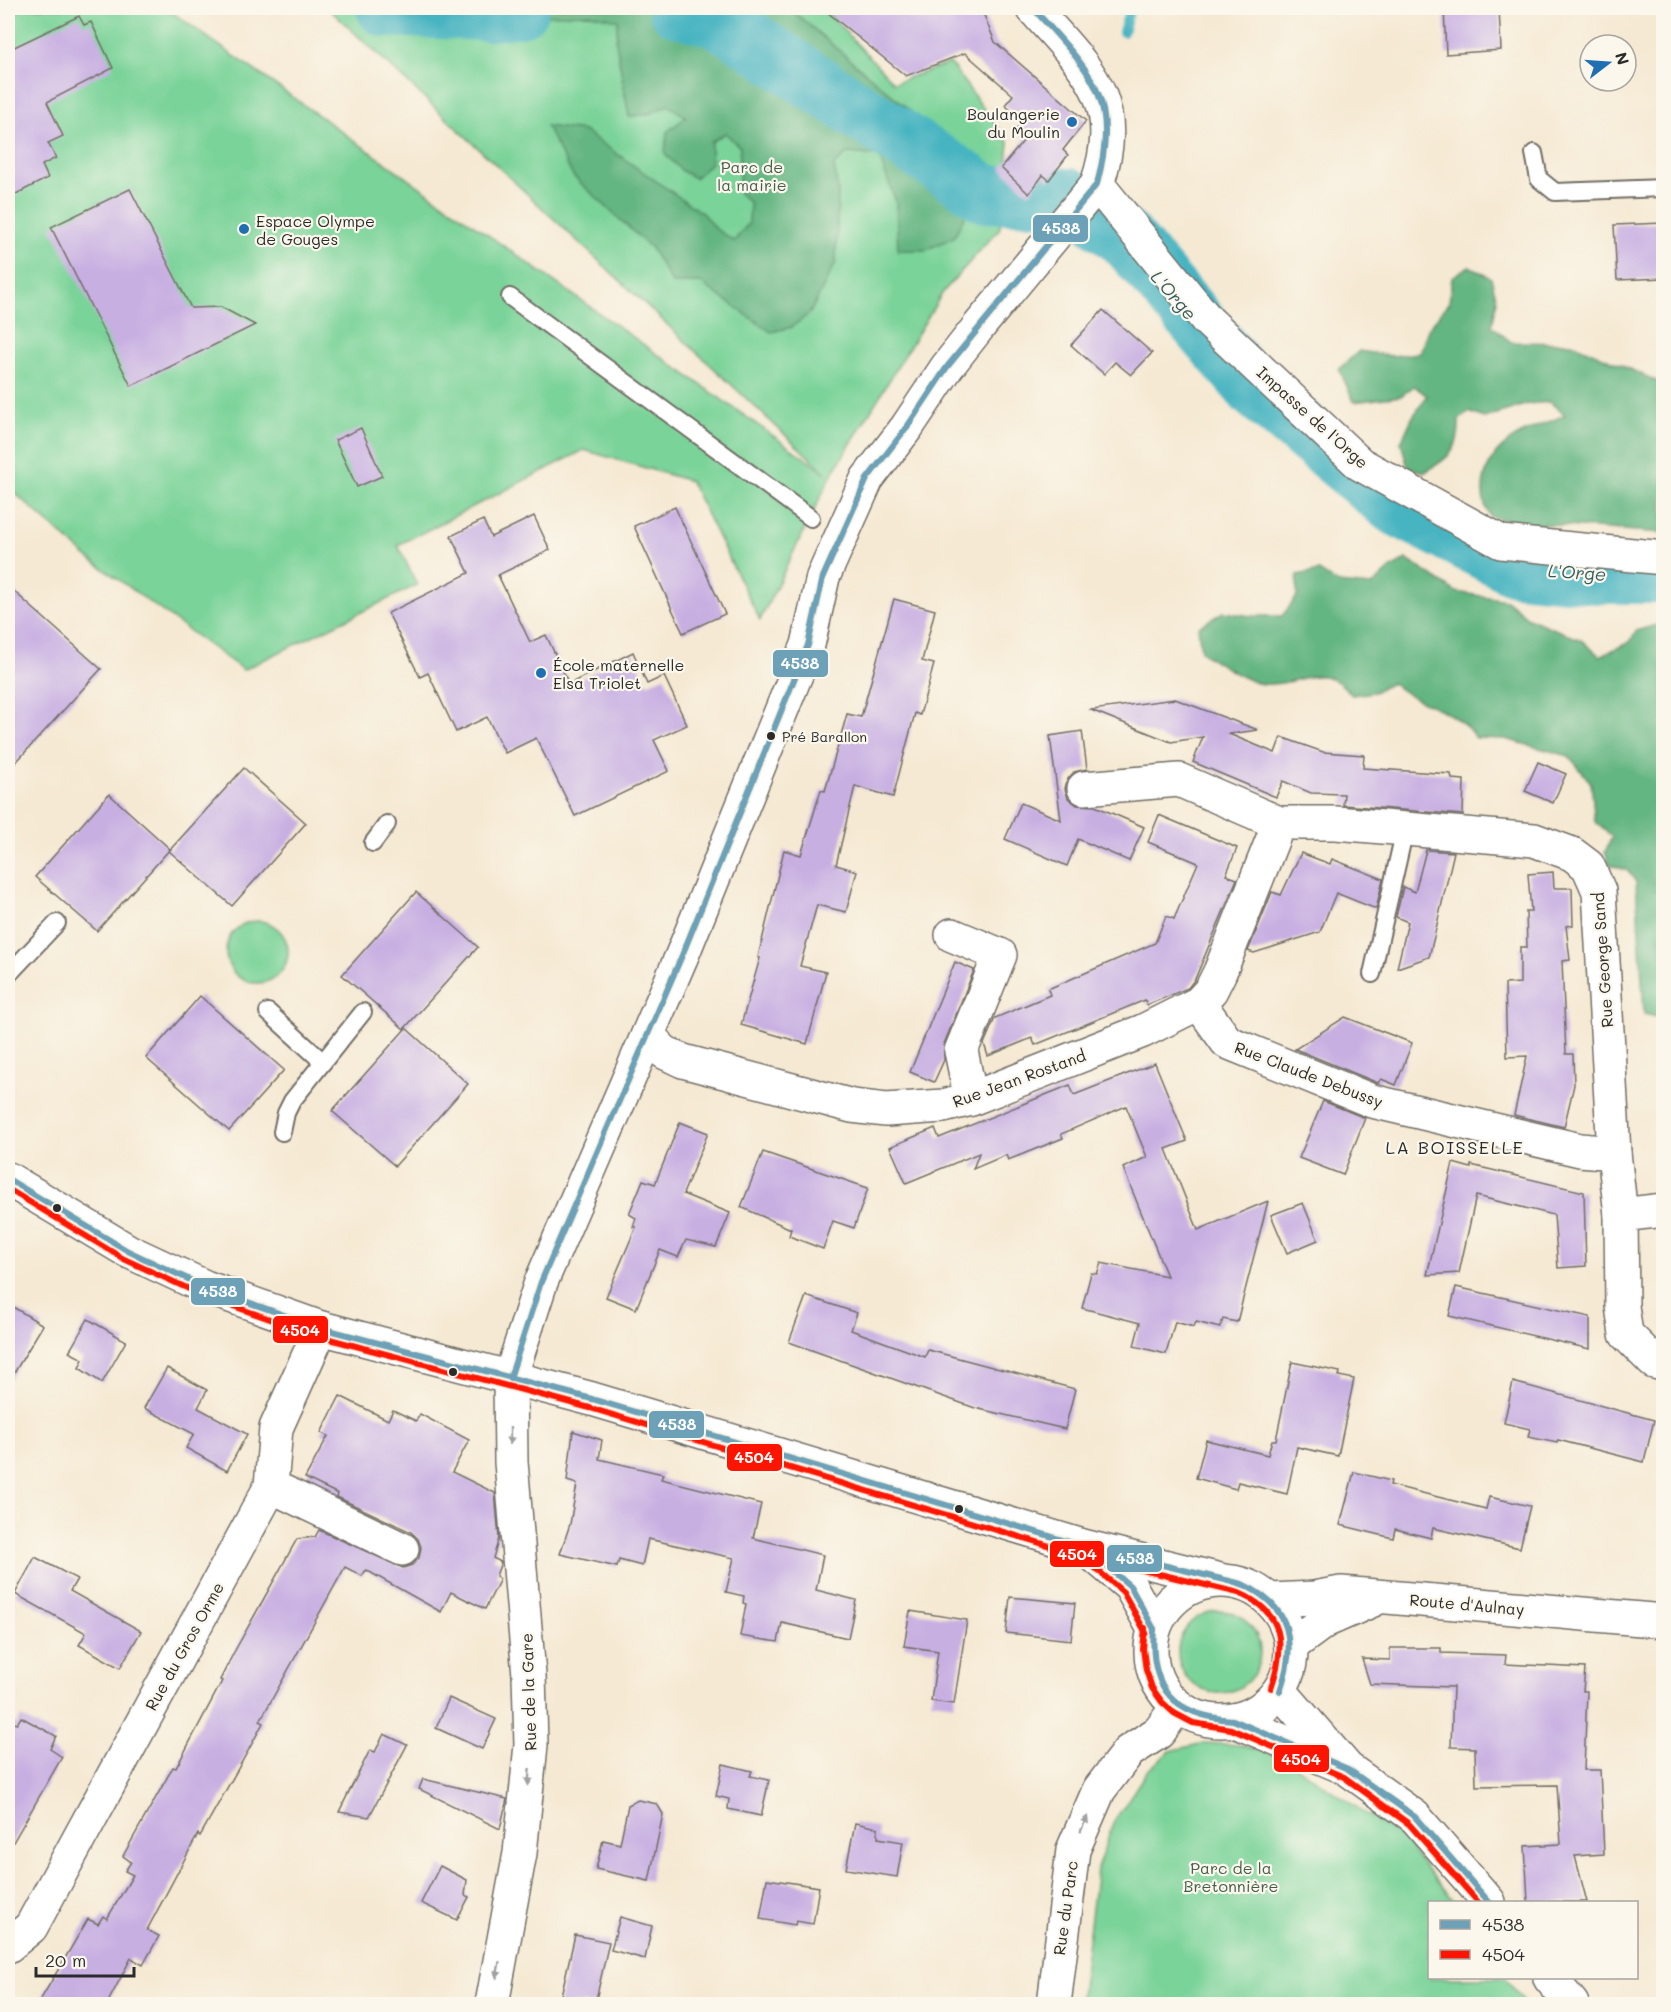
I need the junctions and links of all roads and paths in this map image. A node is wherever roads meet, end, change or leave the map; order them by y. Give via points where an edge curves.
1 (1033, 8) edge
2 (1534, 153) dead end
3 (1664, 188) edge
4 (1090, 194) junction
5 (510, 297) dead end
6 (811, 518) dead end
7 (1664, 558) edge
8 (1084, 788) dead end
9 (1279, 823) junction
10 (387, 824) dead end
11 (1405, 829) junction
12 (373, 843) dead end
13 (57, 923) dead end
14 (952, 935) dead end
15 (1372, 974) dead end
16 (8, 975) edge
17 (1199, 1003) junction
18 (268, 1012) dead end
19 (363, 1012) dead end
20 (648, 1035) junction
21 (323, 1062) junction
22 (971, 1099) junction
23 (282, 1132) dead end
24 (1614, 1153) junction
25 (8, 1179) edge
26 (1664, 1210) edge
27 (1621, 1215) junction
28 (321, 1328) junction
29 (1664, 1364) edge
30 (510, 1378) junction
31 (271, 1486) junction
32 (1083, 1546) junction
33 (402, 1549) dead end
34 (1220, 1580) junction
35 (1383, 1596) junction
36 (1271, 1600) junction
37 (1664, 1621) edge
38 (1154, 1629) junction
39 (1292, 1646) junction
40 (1280, 1691) junction
41 (1178, 1706) junction
42 (1233, 1720) junction
43 (1348, 1769) junction
44 (1488, 1901) edge
45 (8, 1946) edge
46 (1552, 1979) edge
47 (492, 2004) edge
48 (1054, 2004) edge
49 (1572, 2004) edge

1 - 4 street via 1096,82 1105,108 1105,161
2 - 3 lane via 1539,179 1555,192
4 - 7 street, Impasse de l'Orge via 1207,320 1360,464 1501,542
4 - 20 street, Rue de la Gare via 947,367 908,427 867,479 823,577 808,645
5 - 6 lane
8 - 9 street via 1179,780
9 - 11 street
9 - 17 street, Rue Jean Rostand via 1220,972
10 - 12 lane
11 - 15 lane
11 - 24 street, Rue George Sand via 1534,840 1572,854 1588,866 1599,891
13 - 16 lane
14 - 22 street via 1000,955 961,1052
17 - 22 street, Rue Jean Rostand via 1143,1031
17 - 24 street, Rue Claude Debussy via 1227,1042 1372,1101 1580,1150
18 - 21 lane
19 - 21 lane
20 - 22 street, Rue Jean Rostand via 664,1052 683,1061 852,1106 919,1109
20 - 30 street, Rue de la Gare via 541,1282
21 - 23 lane via 292,1101
24 - 27 street, Rue George Sand
25 - 28 street via 128,1251 205,1287
26 - 27 street
27 - 29 street, Rue George Sand via 1620,1275 1626,1334 1654,1362
28 - 30 street
28 - 31 street, Rue du Gros Orme via 276,1428
30 - 32 street
30 -> 47 street, Rue de la Gare via 511,1462 531,1745 520,1853
31 - 33 street
31 - 45 street, Rue du Gros Orme via 31,1927
32 - 34 street
32 - 38 street via 1130,1586
34 - 36 street via 1256,1589
34 - 38 street via 1199,1584 1179,1594
35 - 36 street, Route d'Aulnay via 1341,1593
35 - 37 street, Route d'Aulnay
35 - 39 street via 1325,1621
36 - 39 street via 1281,1614
38 - 41 street via 1154,1671
39 - 40 street via 1291,1663
40 - 42 street via 1264,1707
40 - 43 street
41 - 42 street via 1213,1721
48 -> 41 street, Rue du Parc via 1073,1850 1099,1790 1128,1752 1159,1732
42 - 43 street
43 - 44 street via 1415,1817
46 - 49 street

